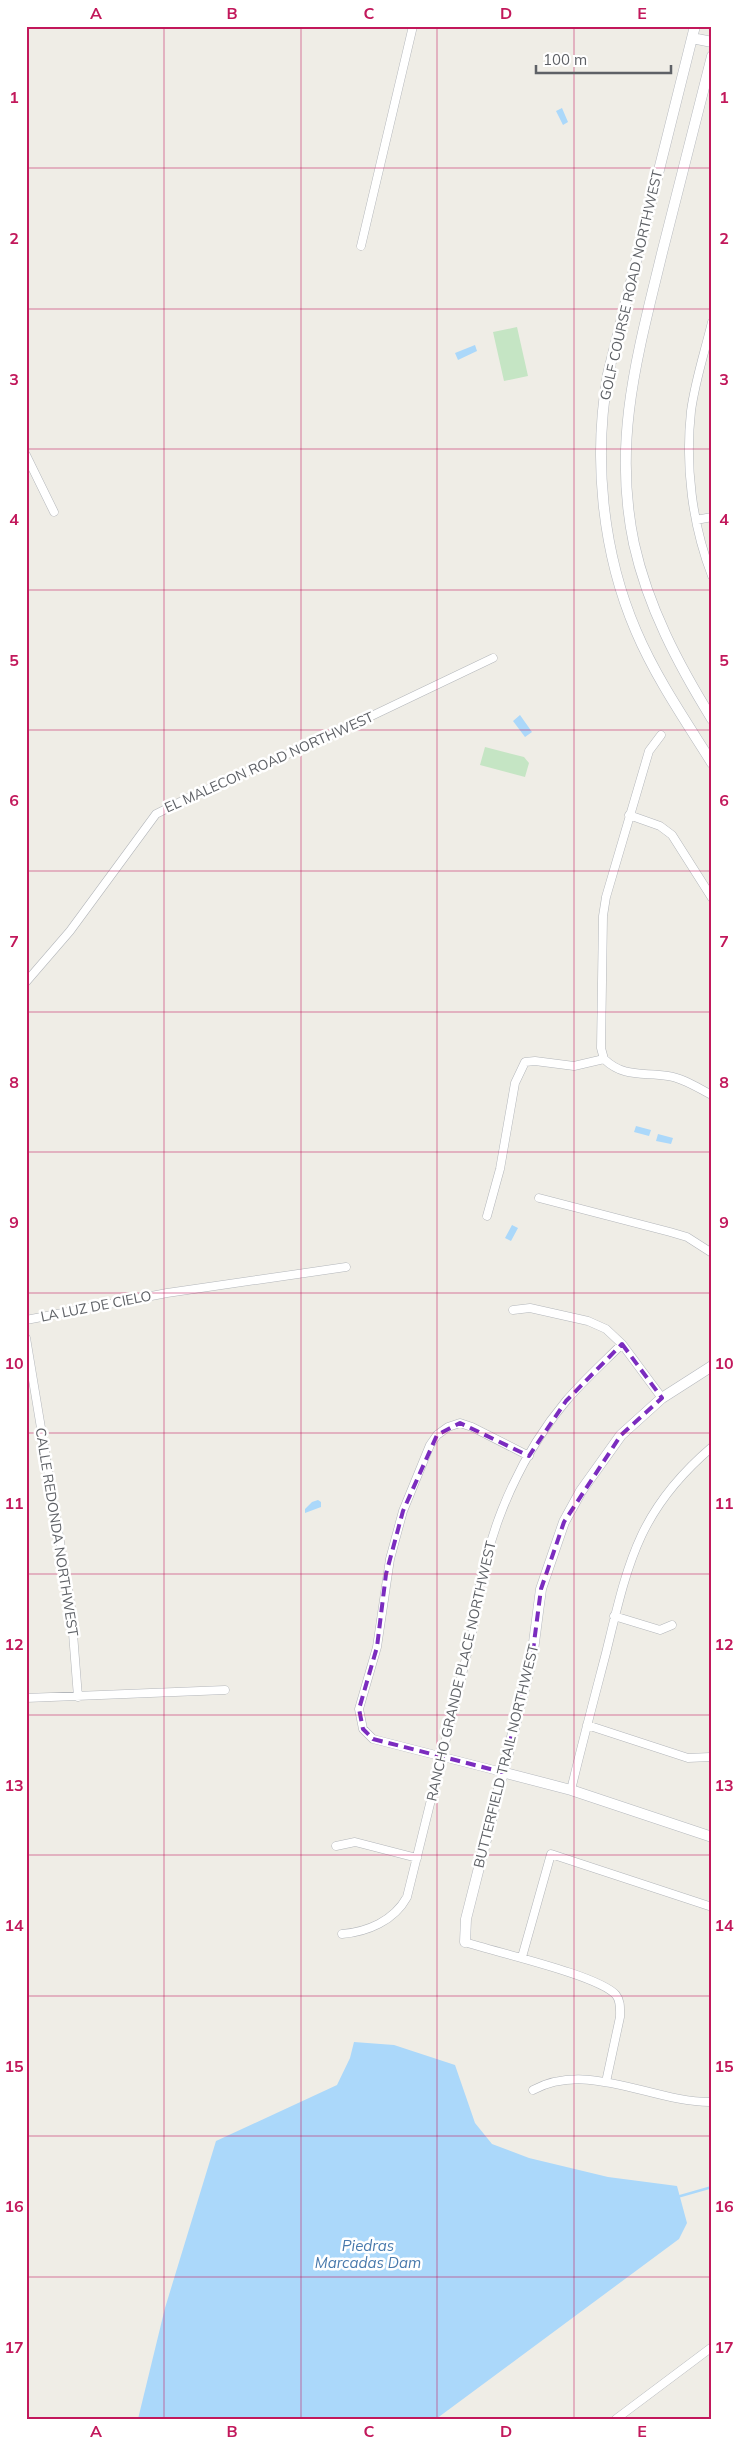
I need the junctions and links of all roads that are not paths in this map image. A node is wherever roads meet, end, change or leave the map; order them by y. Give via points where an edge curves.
1 (413, 26) edge
2 (695, 26) edge
3 (692, 38) junction
4 (712, 42) edge
5 (712, 56) edge
6 (361, 246) dead end
7 (712, 322) edge
8 (702, 362) junction
9 (712, 364) edge
10 (26, 456) edge
11 (54, 512) dead end
12 (712, 516) edge
13 (696, 520) junction
14 (712, 576) edge
15 (494, 658) dead end
16 (712, 719) edge
17 (661, 735) dead end
18 (712, 763) edge
19 (629, 815) junction
20 (712, 898) edge
21 (26, 982) edge
22 (604, 1059) junction
23 (712, 1094) edge
24 (539, 1198) dead end
25 (487, 1216) dead end
26 (712, 1253) edge
27 (346, 1267) dead end
28 (513, 1310) dead end
29 (26, 1320) edge
30 (26, 1338) edge
31 (622, 1344) junction
32 (712, 1366) edge
33 (662, 1398) junction
34 (712, 1447) edge
35 (529, 1456) junction
36 (614, 1616) junction
37 (672, 1625) dead end
38 (225, 1690) dead end
39 (78, 1697) junction
40 (26, 1698) edge
41 (587, 1725) junction
42 (710, 1757) dead end
43 (443, 1758) junction
44 (502, 1772) junction
45 (571, 1790) junction
46 (712, 1837) edge
47 (336, 1846) dead end
48 (417, 1858) junction
49 (712, 1907) edge
50 (342, 1934) dead end
51 (465, 1942) joint
52 (522, 1957) junction
53 (606, 2082) junction
54 (533, 2090) dead end
55 (712, 2102) edge
56 (709, 2349) edge
57 (712, 2359) edge
58 (617, 2418) edge

1 - 6 street
2 - 3 main road, GOLF COURSE ROAD NORTHWEST
3 - 4 main road
3 - 18 main road, GOLF COURSE ROAD NORTHWEST via 608,374 603,402 601,463 607,528 629,613 655,670
5 - 16 main road, GOLF COURSE ROAD NORTHWEST via 635,365 626,438 626,485 632,527 649,595 676,659
7 - 8 street
8 - 9 street
8 - 13 street via 691,410 689,462
10 - 11 street
12 - 13 street
13 - 14 street
15 - 21 street, EL MALECON ROAD NORTHWEST via 156,814 70,930
17 - 19 street via 649,751
19 - 20 street via 660,826 672,835
19 - 22 street via 603,916 601,1048
22 - 23 street via 623,1072 668,1076
22 - 25 street via 574,1066 525,1062 515,1083 500,1169
24 - 26 street via 687,1237
27 - 29 street, LA LUZ DE CIELO via 167,1293
28 - 31 street via 530,1308 588,1322 606,1329
30 - 39 street, CALLE REDONDA NORTHWEST via 71,1608
31 - 33 street
31 - 35 street, RANCHO GRANDE PLACE NORTHWEST via 566,1402
32 - 33 main road, BUTTERFIELD TRAIL NORTHWEST
33 - 44 main road, BUTTERFIELD TRAIL NORTHWEST via 622,1435 590,1477 564,1522 541,1589 532,1658
34 - 36 street via 676,1482 653,1512 630,1561
35 - 43 street, RANCHO GRANDE PLACE NORTHWEST via 504,1504 486,1553 472,1634
35 - 43 street via 472,1426 460,1423 448,1427 430,1445 403,1511 386,1574 377,1647 360,1710 363,1729 373,1739
36 - 37 street via 660,1630
36 - 41 street
38 - 39 street
39 - 40 street
41 - 42 street via 688,1758
41 - 45 street
43 - 44 street
43 - 48 street, RANCHO GRANDE PLACE NORTHWEST
44 - 45 main road
44 - 51 main road, BUTTERFIELD TRAIL NORTHWEST via 466,1919
45 - 46 main road
47 - 48 street via 356,1842
48 - 50 street, RANCHO GRANDE PLACE NORTHWEST via 402,1907 389,1918 358,1933
49 - 52 street via 551,1854
51 - 52 street
52 - 53 street via 608,1988 617,1996 620,2017
53 - 54 street via 565,2078
53 - 55 street via 679,2100
56 - 57 street
56 - 58 street

